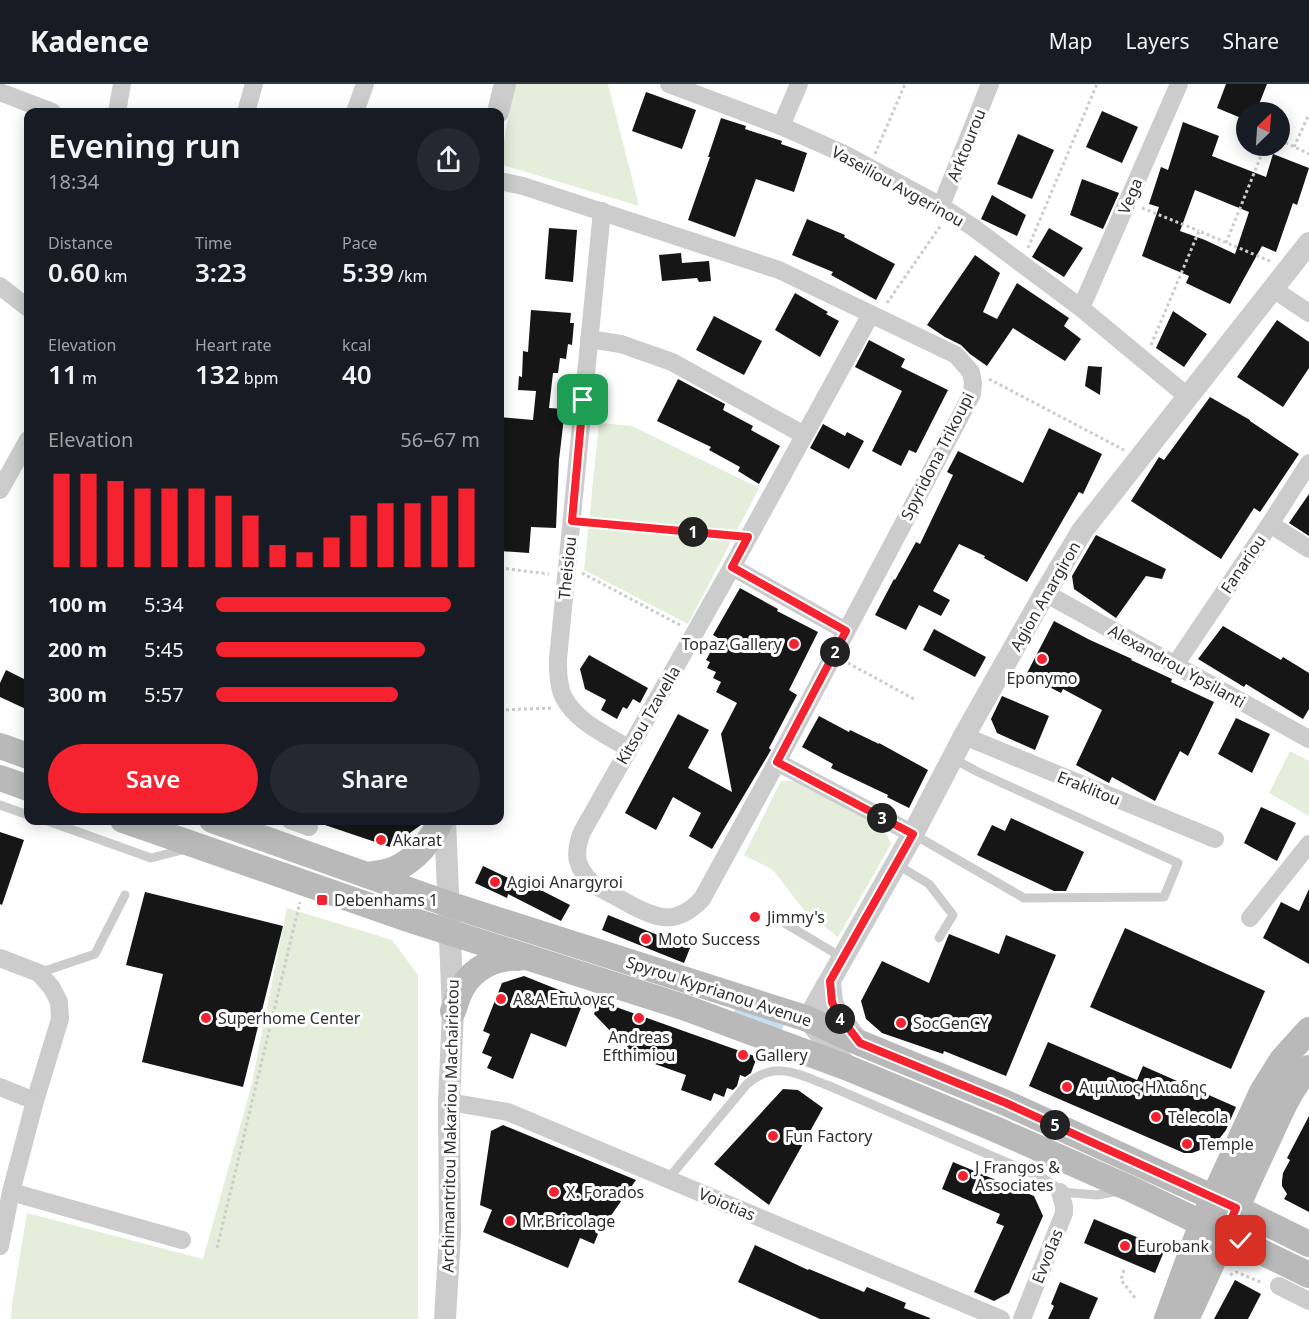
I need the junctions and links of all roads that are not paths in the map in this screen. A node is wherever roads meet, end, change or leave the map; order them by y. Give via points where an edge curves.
1 (122, 84) edge
2 (254, 84) edge
3 (365, 84) edge
4 (505, 84) edge
5 (674, 84) edge
6 (799, 84) edge
7 (990, 84) edge
8 (1179, 84) edge
9 (0, 92) edge
10 (42, 108) edge
11 (118, 108) edge
12 (247, 108) edge
13 (356, 108) edge
14 (499, 108) edge
15 (781, 126) junction
16 (504, 182) edge
17 (945, 209) junction
18 (602, 211) junction
19 (1309, 243) edge
20 (0, 286) edge
21 (1274, 289) junction
22 (24, 305) edge
23 (1081, 308) junction
24 (1309, 313) edge
25 (874, 316) junction
26 (589, 339) junction
27 (1187, 396) junction
28 (804, 435) junction
29 (24, 447) edge
30 (1309, 463) edge
31 (0, 490) edge
32 (1270, 524) junction
33 (1309, 549) edge
34 (732, 567) junction
35 (1045, 593) junction
36 (846, 631) junction
37 (1175, 665) junction
38 (964, 736) junction
39 (1309, 739) edge
40 (628, 748) junction
41 (952, 759) junction
42 (777, 762) junction
43 (0, 778) edge
44 (24, 787) edge
45 (0, 805) edge
46 (24, 814) edge
47 (59, 825) edge
48 (137, 825) edge
49 (226, 825) edge
50 (304, 825) edge
51 (440, 825) edge
52 (443, 825) edge
53 (309, 827) dead end
54 (913, 834) junction
55 (1215, 839) dead end
56 (1309, 844) edge
57 (197, 846) junction
58 (896, 864) junction
59 (366, 875) junction
60 (125, 895) dead end
61 (448, 904) junction
62 (771, 915) dead end
63 (677, 917) joint
64 (1250, 918) dead end
65 (449, 933) junction
66 (939, 938) dead end
67 (0, 958) edge
68 (526, 958) junction
69 (843, 958) junction
70 (39, 973) junction
71 (830, 981) junction
72 (453, 1011) junction
73 (808, 1018) junction
74 (1309, 1030) edge
75 (860, 1043) junction
76 (848, 1068) junction
77 (1309, 1068) edge
78 (0, 1087) edge
79 (35, 1101) junction
80 (449, 1102) junction
81 (668, 1179) junction
82 (1131, 1189) junction
83 (11, 1192) junction
84 (1060, 1192) junction
85 (1225, 1202) junction
86 (1202, 1223) junction
87 (1225, 1234) junction
88 (182, 1240) dead end
89 (1309, 1244) edge
90 (0, 1246) edge
91 (1309, 1275) edge
92 (1279, 1286) road end
93 (1309, 1301) edge
94 (445, 1319) edge
95 (1001, 1319) edge
96 (1022, 1319) edge
97 (1167, 1319) edge
98 (1186, 1319) edge

1 - 11 street
2 - 12 street
3 - 13 street
4 - 14 street
5 - 15 street, Vaseiliou Avgerinou
6 - 15 street
7 - 17 street, Arktourou
8 - 23 street, Vega
9 - 10 street
15 - 17 street, Vaseiliou Avgerinou via 844,154
16 - 18 street, Spyridona Trikoupi
17 - 23 street, Vaseiliou Avgerinou
18 - 25 street, Spyridona Trikoupi via 779,270
18 - 26 street, Theisiou
19 - 21 street, Agion Anargiron
20 - 22 street
21 - 24 street
21 - 27 street, Agion Anargiron
23 - 27 street, Vaseiliou Avgerinou
25 - 28 street, Kitsou Tzavella
25 - 36 street, Spyridona Trikoupi via 956,355 971,372 973,383 972,394
26 - 28 street via 621,344 672,362
26 - 40 street, Theisiou via 558,659 559,682 562,694 582,719
27 - 35 street, Agion Anargiron via 1082,531
28 - 34 street, Kitsou Tzavella
29 - 31 street
30 - 32 street, Fanariou
32 - 33 street
32 - 37 street, Fanariou
34 - 36 street
34 - 40 street, Kitsou Tzavella
35 - 37 street, Alexandrou Ypsilanti
35 - 38 street, Agion Anargiron
36 - 42 street, Spyridona Trikoupi
37 - 39 street, Alexandrou Ypsilanti
38 - 41 street, Agion Anargiron
38 - 55 street, Eraklitou
40 - 63 street, Kitsou Tzavella via 582,832 577,861 594,885 649,914
41 - 54 street, Agion Anargiron
41 - 54 lane via 1178,863 1164,897 1024,898
42 - 54 street
42 - 63 street, Spyridona Trikoupi via 702,899
43 - 44 main road
45 - 46 lane
47 - 57 lane via 151,858
48 - 57 main road, Spyrou Kyprianou Avenue
49 - 59 main road, Spyrou Kyprianou Avenue
50 - 53 street
51 - 59 main road via 406,863
52 - 61 street, Archimantritou Makariou Machairiotou
54 - 58 street, Agion Anargiron
56 - 64 street
57 - 65 main road, Spyrou Kyprianou Avenue
58 - 66 lane via 928,884 953,915
58 - 69 street, Agion Anargiron
59 - 61 main road, Spyrou Kyprianou Avenue
60 - 70 lane via 95,954
61 - 65 street, Archimantritou Makariou Machairiotou
61 - 73 main road, Spyrou Kyprianou Avenue
62 - 69 lane
65 - 68 main road, Spyrou Kyprianou Avenue
65 - 72 street, Archimantritou Makariou Machairiotou
67 - 70 street
68 - 72 main road via 497,960 477,970 462,987
68 - 76 main road, Spyrou Kyprianou Avenue via 686,1008
69 - 71 street, Agion Anargiron
70 - 79 street via 59,1002 60,1019
71 - 73 street, Agion Anargiron
71 - 75 street via 837,1013
72 - 80 street, Archimantritou Makariou Machairiotou
73 - 75 main road, Spyrou Kyprianou Avenue
73 - 76 street
74 - 85 main road via 1262,1092
75 - 85 main road, Spyrou Kyprianou Avenue via 1006,1103
76 - 82 main road, Spyrou Kyprianou Avenue
77 - 85 main road
78 - 79 street
79 - 83 street
80 - 81 street, Voiotias via 508,1112
80 - 94 street, Archimantritou Makariou Machairiotou via 450,1233
81 - 84 lane via 747,1084 767,1072 782,1070 835,1088 1043,1178
81 - 95 street, Voiotias
82 - 84 lane via 1097,1195
82 - 86 main road, Spyrou Kyprianou Avenue
83 - 88 street
83 - 90 street
84 - 96 street, EvvoIas via 1064,1213
85 - 86 main road
85 - 87 main road
85 - 89 main road, Spyrou Kyprianou Avenue
86 - 87 main road, Spyrou Kyprianou Avenue
86 - 97 main road
87 - 91 main road, Spyrou Kyprianou Avenue
87 - 98 main road
92 - 93 street

